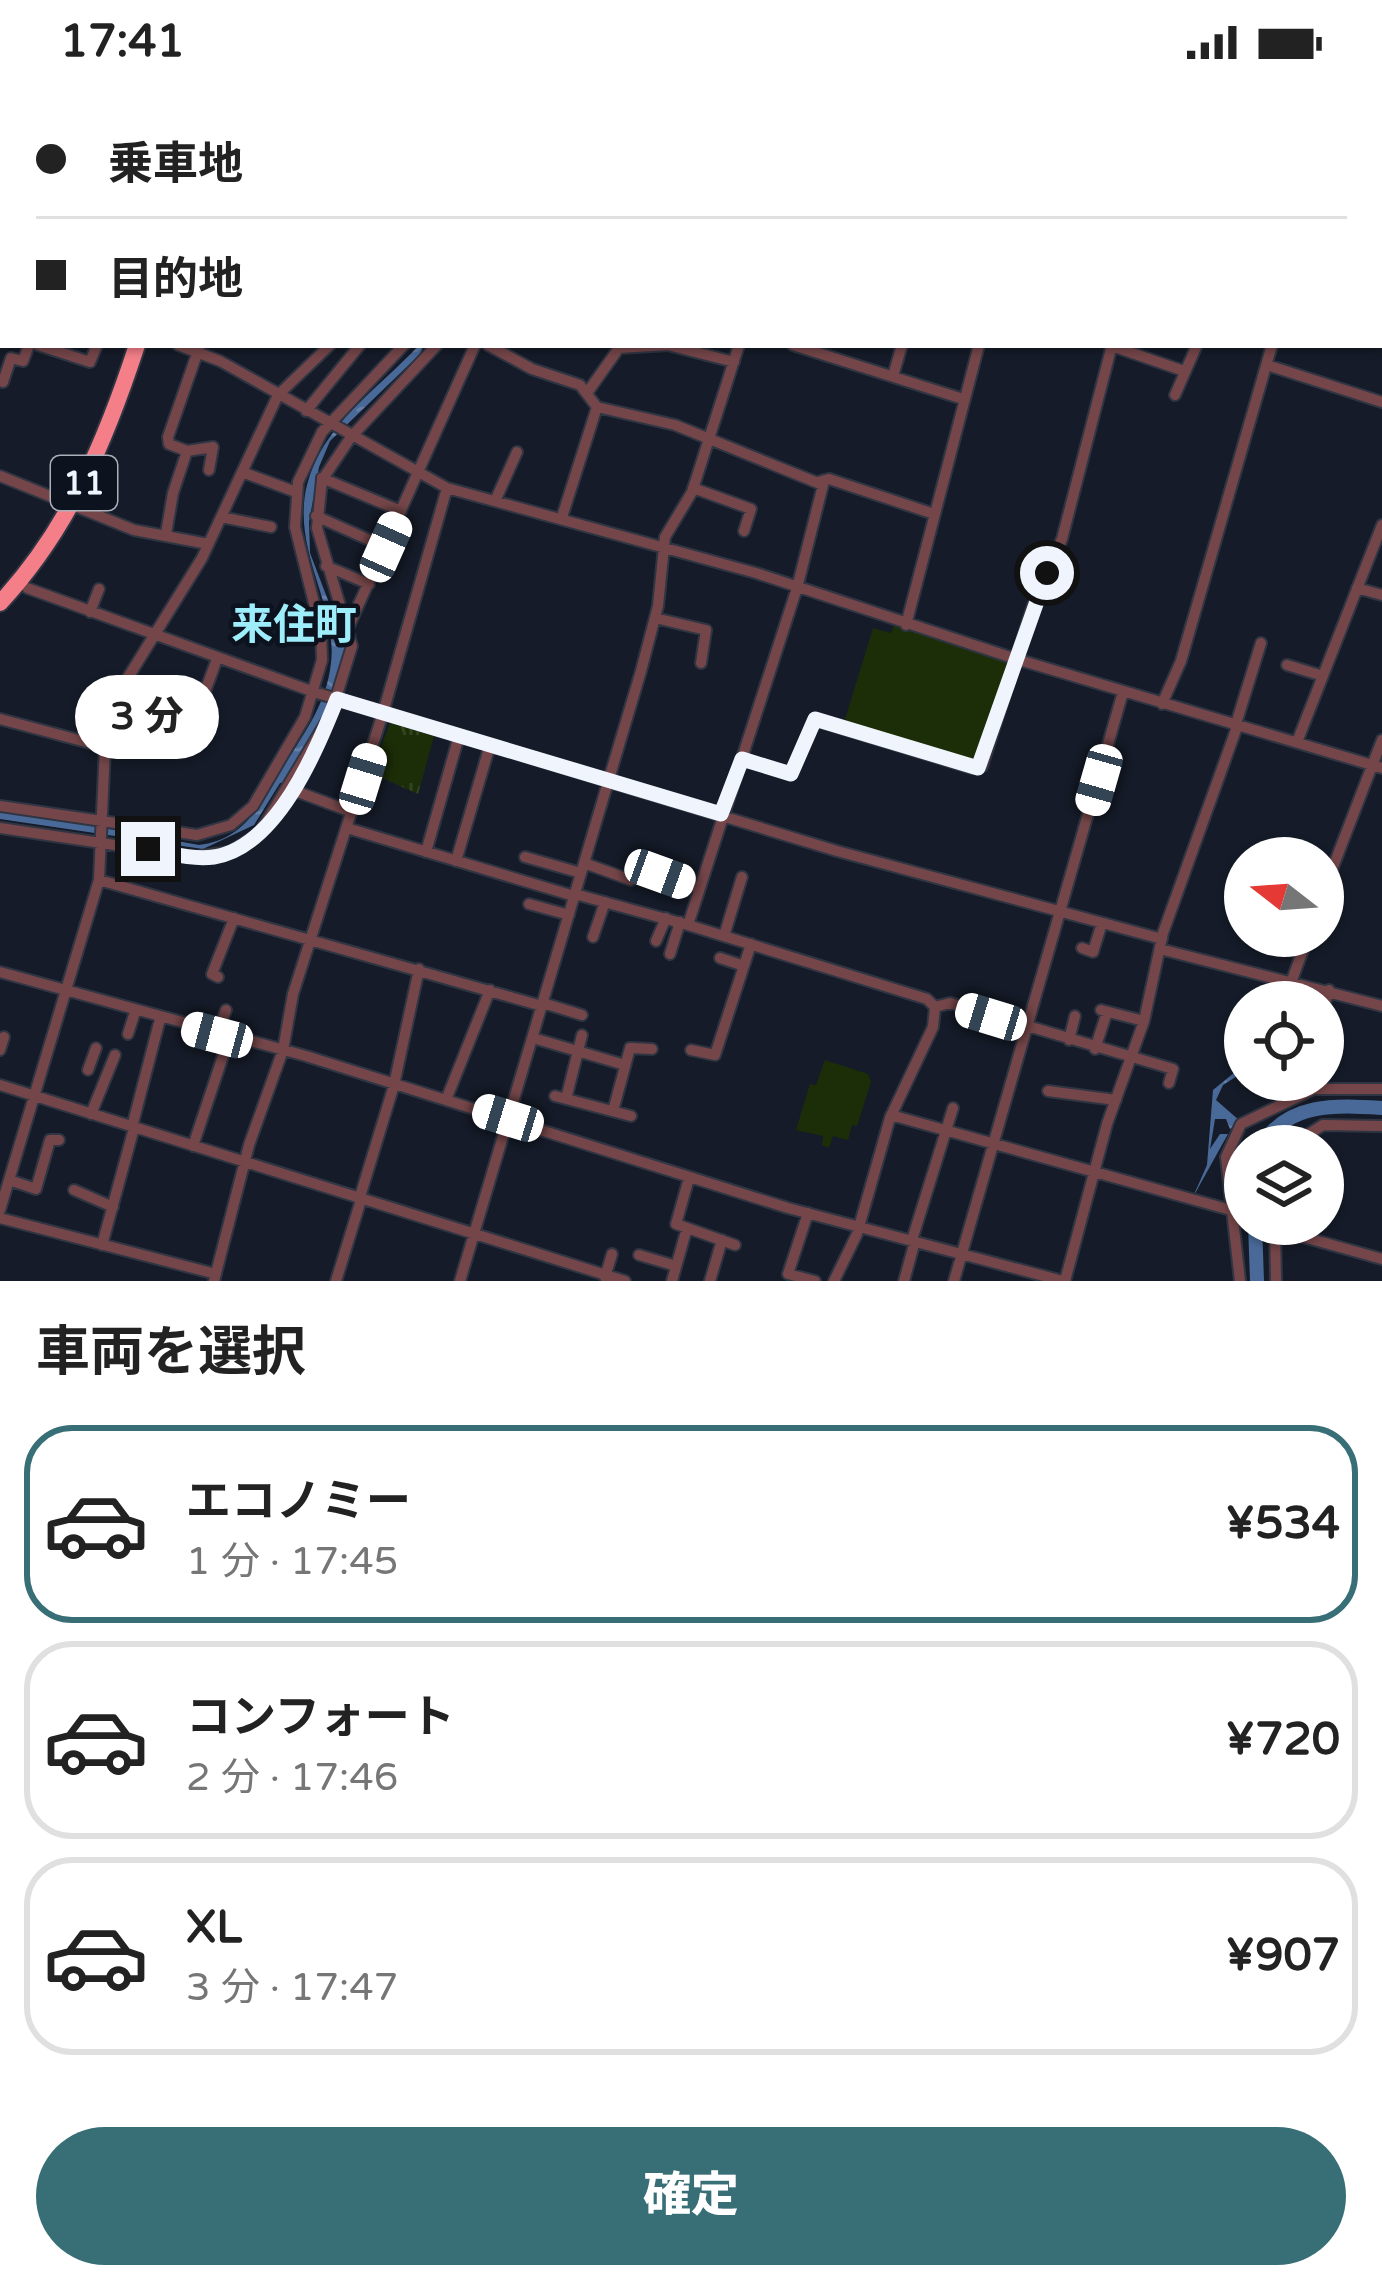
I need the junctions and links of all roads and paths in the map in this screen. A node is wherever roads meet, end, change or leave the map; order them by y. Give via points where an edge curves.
1 (28, 348) edge
2 (47, 348) edge
3 (96, 348) edge
4 (124, 348) edge
5 (136, 348) edge
6 (199, 348) edge
7 (327, 348) edge
8 (358, 348) edge
9 (401, 348) edge
10 (434, 348) edge
11 (474, 348) edge
12 (494, 348) edge
13 (619, 348) edge
14 (680, 348) edge
15 (738, 348) edge
16 (803, 348) edge
17 (901, 348) edge
18 (978, 348) edge
19 (1109, 348) edge
20 (1115, 348) edge
21 (1195, 348) edge
22 (1271, 348) edge
23 (734, 362) junction
24 (1267, 365) junction
25 (1184, 370) junction
26 (893, 376) junction
27 (3, 382) dead end
28 (587, 392) junction
29 (278, 394) junction
30 (1175, 395) dead end
31 (963, 399) junction
32 (1382, 402) edge
33 (597, 407) junction
34 (306, 411) junction
35 (330, 425) junction
36 (350, 436) junction
37 (709, 439) junction
38 (188, 451) junction
39 (517, 452) dead end
40 (208, 470) dead end
41 (242, 472) junction
42 (418, 474) junction
43 (0, 476) edge
44 (322, 478) junction
45 (821, 482) junction
46 (447, 488) junction
47 (693, 488) junction
48 (296, 492) junction
49 (496, 499) junction
50 (68, 501) junction
51 (401, 511) junction
52 (934, 514) junction
53 (316, 516) junction
54 (220, 517) junction
55 (562, 517) junction
56 (1382, 526) edge
57 (271, 527) dead end
58 (744, 531) dead end
59 (166, 534) junction
60 (208, 544) junction
61 (663, 546) junction
62 (386, 547) junction
63 (326, 566) junction
64 (369, 584) junction
65 (0, 587) edge
66 (27, 588) dead end
67 (797, 588) junction
68 (1358, 588) junction
69 (99, 589) dead end
70 (1382, 595) edge
71 (0, 603) edge
72 (90, 612) junction
73 (655, 618) junction
74 (906, 625) junction
75 (345, 635) junction
76 (149, 636) junction
77 (1261, 643) dead end
78 (217, 659) junction
79 (1016, 659) junction
80 (700, 662) dead end
81 (1287, 665) dead end
82 (1323, 676) junction
83 (1123, 692) junction
84 (316, 693) junction
85 (336, 698) junction
86 (1162, 704) junction
87 (383, 713) junction
88 (196, 716) dead end
89 (0, 718) edge
90 (1236, 727) junction
91 (459, 736) junction
92 (1382, 740) edge
93 (1297, 742) junction
94 (490, 745) junction
95 (105, 747) junction
96 (742, 759) junction
97 (1368, 764) junction
98 (1382, 768) edge
99 (608, 780) junction
100 (290, 789) junction
101 (0, 806) edge
102 (352, 812) junction
103 (721, 814) junction
104 (103, 820) junction
105 (0, 828) edge
106 (347, 828) junction
107 (1342, 837) edge
108 (101, 839) junction
109 (426, 852) junction
110 (525, 857) dead end
111 (456, 861) junction
112 (582, 868) junction
113 (660, 874) dead end
114 (742, 878) dead end
115 (99, 880) junction
116 (631, 880) dead end
117 (699, 888) junction
118 (575, 895) junction
119 (590, 898) junction
120 (604, 902) junction
121 (529, 904) dead end
122 (1111, 908) dead end
123 (1062, 911) junction
124 (569, 915) junction
125 (584, 915) dead end
126 (234, 918) junction
127 (666, 918) junction
128 (684, 923) junction
129 (1104, 923) junction
130 (593, 938) dead end
131 (310, 939) junction
132 (656, 941) dead end
133 (721, 944) junction
134 (751, 944) junction
135 (1161, 944) junction
136 (1082, 948) dead end
137 (670, 954) dead end
138 (1242, 957) edge
139 (1300, 957) edge
140 (744, 966) junction
141 (1239, 968) junction
142 (419, 969) junction
143 (0, 973) edge
144 (218, 976) dead end
145 (1292, 980) junction
146 (1296, 981) edge
147 (490, 990) junction
148 (64, 992) junction
149 (1344, 995) edge
150 (543, 1005) junction
151 (116, 1006) junction
152 (1382, 1006) edge
153 (935, 1007) junction
154 (226, 1010) dead end
155 (135, 1012) junction
156 (583, 1015) dead end
157 (1076, 1016) dead end
158 (160, 1019) junction
159 (111, 1020) dead end
160 (1144, 1021) junction
161 (1028, 1028) junction
162 (128, 1034) dead end
163 (583, 1035) dead end
164 (223, 1036) junction
165 (532, 1038) junction
166 (1069, 1040) junction
167 (1095, 1048) junction
168 (652, 1049) dead end
169 (283, 1050) junction
170 (691, 1050) dead end
171 (578, 1051) junction
172 (1134, 1057) junction
173 (625, 1065) junction
174 (88, 1070) dead end
175 (1169, 1083) dead end
176 (394, 1084) junction
177 (0, 1085) edge
178 (1382, 1089) edge
179 (1048, 1091) dead end
180 (34, 1096) junction
181 (446, 1100) junction
182 (1116, 1100) junction
183 (953, 1108) dead end
184 (613, 1111) junction
185 (91, 1114) junction
186 (891, 1114) junction
187 (631, 1116) dead end
188 (508, 1118) junction
189 (1241, 1125) edge
190 (1344, 1125) edge
191 (1382, 1126) edge
192 (133, 1127) junction
193 (946, 1131) junction
194 (994, 1145) junction
195 (193, 1146) junction
196 (55, 1148) dead end
197 (244, 1163) junction
198 (1094, 1174) junction
199 (6, 1176) edge
200 (688, 1178) junction
201 (74, 1190) dead end
202 (360, 1200) junction
203 (113, 1207) junction
204 (1224, 1208) edge
205 (808, 1213) junction
206 (0, 1214) edge
207 (860, 1225) junction
208 (687, 1228) junction
209 (473, 1235) junction
210 (722, 1240) junction
211 (914, 1240) junction
212 (102, 1245) junction
213 (735, 1245) dead end
214 (1241, 1245) edge
215 (1275, 1245) edge
216 (1337, 1245) edge
217 (612, 1254) dead end
218 (962, 1254) junction
219 (639, 1255) dead end
220 (1382, 1259) edge
221 (626, 1266) dead end
222 (676, 1266) junction
223 (585, 1276) edge
224 (605, 1276) junction
225 (215, 1277) edge
226 (336, 1281) edge
227 (460, 1281) edge
228 (624, 1281) edge
229 (671, 1281) edge
230 (710, 1281) edge
231 (815, 1281) edge
232 (834, 1281) edge
233 (904, 1281) edge
234 (955, 1281) edge
235 (1064, 1281) edge
236 (1240, 1281) edge
237 (1276, 1281) edge

1 - 27 street via 23,362 11,358
2 - 3 street via 90,362
4 - 50 highway, 11
5 - 50 highway, 11 via 106,435
6 - 29 street
6 - 38 street via 168,436
7 - 29 street
8 - 34 street
9 - 35 street
10 - 36 street
11 - 42 street
12 - 28 street
13 - 28 street
14 - 23 street
15 - 23 street
16 - 26 street
17 - 26 street
18 - 31 street
19 - 79 street via 1062,539
20 - 25 street
21 - 25 street
22 - 24 street
23 - 37 street
24 - 32 street
24 - 86 street
25 - 30 street
26 - 31 street
28 - 33 street
29 - 34 street
29 - 41 street
31 - 52 street
33 - 37 street
33 - 55 street
34 - 35 street
35 - 36 street
35 - 48 street
36 - 42 street
36 - 44 street
37 - 45 street
37 - 47 street
38 - 40 street via 213,447
38 - 59 street
39 - 49 street
41 - 48 street
41 - 54 street
42 - 46 street
42 - 51 street
43 - 50 street
44 - 51 street
44 - 53 street
45 - 52 street via 829,478
45 - 67 street
46 - 49 street
46 - 87 street
47 - 58 street via 751,509
47 - 61 street
48 - 84 street via 295,527 322,644
49 - 55 street
50 - 59 street via 134,530
50 - 65 highway, 11
50 - 71 highway, 11
51 - 62 street
52 - 74 street
53 - 62 street
53 - 63 street
54 - 57 street
54 - 60 street
55 - 61 street
56 - 68 street
59 - 60 street
60 - 76 street
61 - 67 street
61 - 73 street
62 - 64 street
63 - 64 street
63 - 75 street
64 - 75 street
66 - 72 street
67 - 74 street
67 - 96 street
68 - 70 street
68 - 82 street
69 - 72 street
72 - 76 street
73 - 80 street via 706,630
73 - 99 street
74 - 79 street
75 - 85 street via 352,646
76 - 78 street
76 - 95 street
77 - 90 street
78 - 84 street
78 - 88 street
79 - 83 street
79 - 96 street via 978,768 815,719 791,774
81 - 82 street
82 - 93 street
83 - 86 street
83 - 123 street
84 - 85 street
84 - 104 street via 262,792 232,825 197,835
85 - 87 street
85 - 100 street
86 - 90 street
87 - 91 street
87 - 102 street
89 - 95 street
90 - 93 street
90 - 135 street
91 - 94 street
91 - 109 street
92 - 97 street
93 - 97 street
94 - 99 street
94 - 111 street
95 - 104 street
96 - 103 street
97 - 98 street
97 - 107 street
99 - 103 street
99 - 112 street
100 - 102 street
100 - 108 street via 259,833 212,857
101 - 104 street
102 - 106 street
103 - 117 street
103 - 123 street
104 - 108 street
105 - 108 street
106 - 109 street
106 - 131 street
108 - 115 street
109 - 111 street
110 - 112 street
111 - 118 street
112 - 116 street
112 - 118 street
113 - 117 street
114 - 133 street
115 - 126 street
115 - 148 street
117 - 128 street
118 - 119 street
118 - 124 street
119 - 120 street
119 - 125 street
120 - 127 street via 636,904
120 - 130 street
121 - 124 street
122 - 129 street
123 - 129 street
123 - 161 street
124 - 150 street
126 - 131 street
126 - 144 street via 212,974
127 - 128 street
127 - 132 street
128 - 133 street
128 - 137 street
129 - 135 street
129 - 136 street via 1094,952
131 - 142 street
131 - 169 street
133 - 134 street
133 - 140 street
134 - 140 street
134 - 153 street
135 - 141 street
135 - 160 street
138 - 141 street
139 - 145 street
140 - 170 street via 715,1055
141 - 145 street
142 - 147 street
142 - 176 street
143 - 148 street
145 - 146 street
147 - 150 street
147 - 181 street
148 - 151 street
148 - 180 street
149 - 152 street
150 - 156 street
150 - 165 street
151 - 155 street
151 - 159 street
153 - 161 street via 950,1003
153 - 186 street
154 - 164 street
155 - 158 street
155 - 162 street
157 - 166 street
158 - 164 street
158 - 192 street
160 - 167 street via 1104,1011
160 - 172 street
161 - 166 street
161 - 194 street
163 - 171 street
164 - 169 street
164 - 195 street
165 - 171 street
165 - 188 street
166 - 167 street
167 - 172 street
168 - 173 street via 630,1048
169 - 176 street
169 - 197 street
171 - 173 street
171 - 184 street via 561,1098
172 - 175 street via 1173,1070
172 - 182 street
173 - 184 street
174 - 185 street via 95,1051 113,1058
176 - 181 street
176 - 202 street
177 - 180 street
178 - 189 street via 1314,1089
179 - 182 street
180 - 185 street
180 - 199 street
181 - 188 street
182 - 198 street
183 - 193 street
184 - 187 street
185 - 192 street
186 - 193 street
186 - 207 street
188 - 200 street
188 - 209 street
190 - 191 street
192 - 195 street
192 - 203 street
193 - 194 street
193 - 211 street
194 - 198 street
194 - 218 street
195 - 197 street
196 - 199 street via 36,1189
197 - 202 street
197 - 225 street
198 - 204 street
198 - 235 street
199 - 206 street
200 - 205 street
200 - 208 street via 676,1224
201 - 203 street
202 - 209 street
202 - 226 street
203 - 212 street
205 - 207 street
205 - 231 street via 788,1274
206 - 212 street
207 - 211 street
207 - 232 street
208 - 210 street
208 - 222 street
209 - 223 street
209 - 227 street
210 - 213 street
210 - 230 street
211 - 218 street
211 - 233 street
212 - 225 street
214 - 236 street
215 - 237 street
216 - 220 street
217 - 224 street
218 - 234 street
218 - 235 street
219 - 222 street
221 - 228 street
222 - 229 street
223 - 224 street
224 - 228 street

